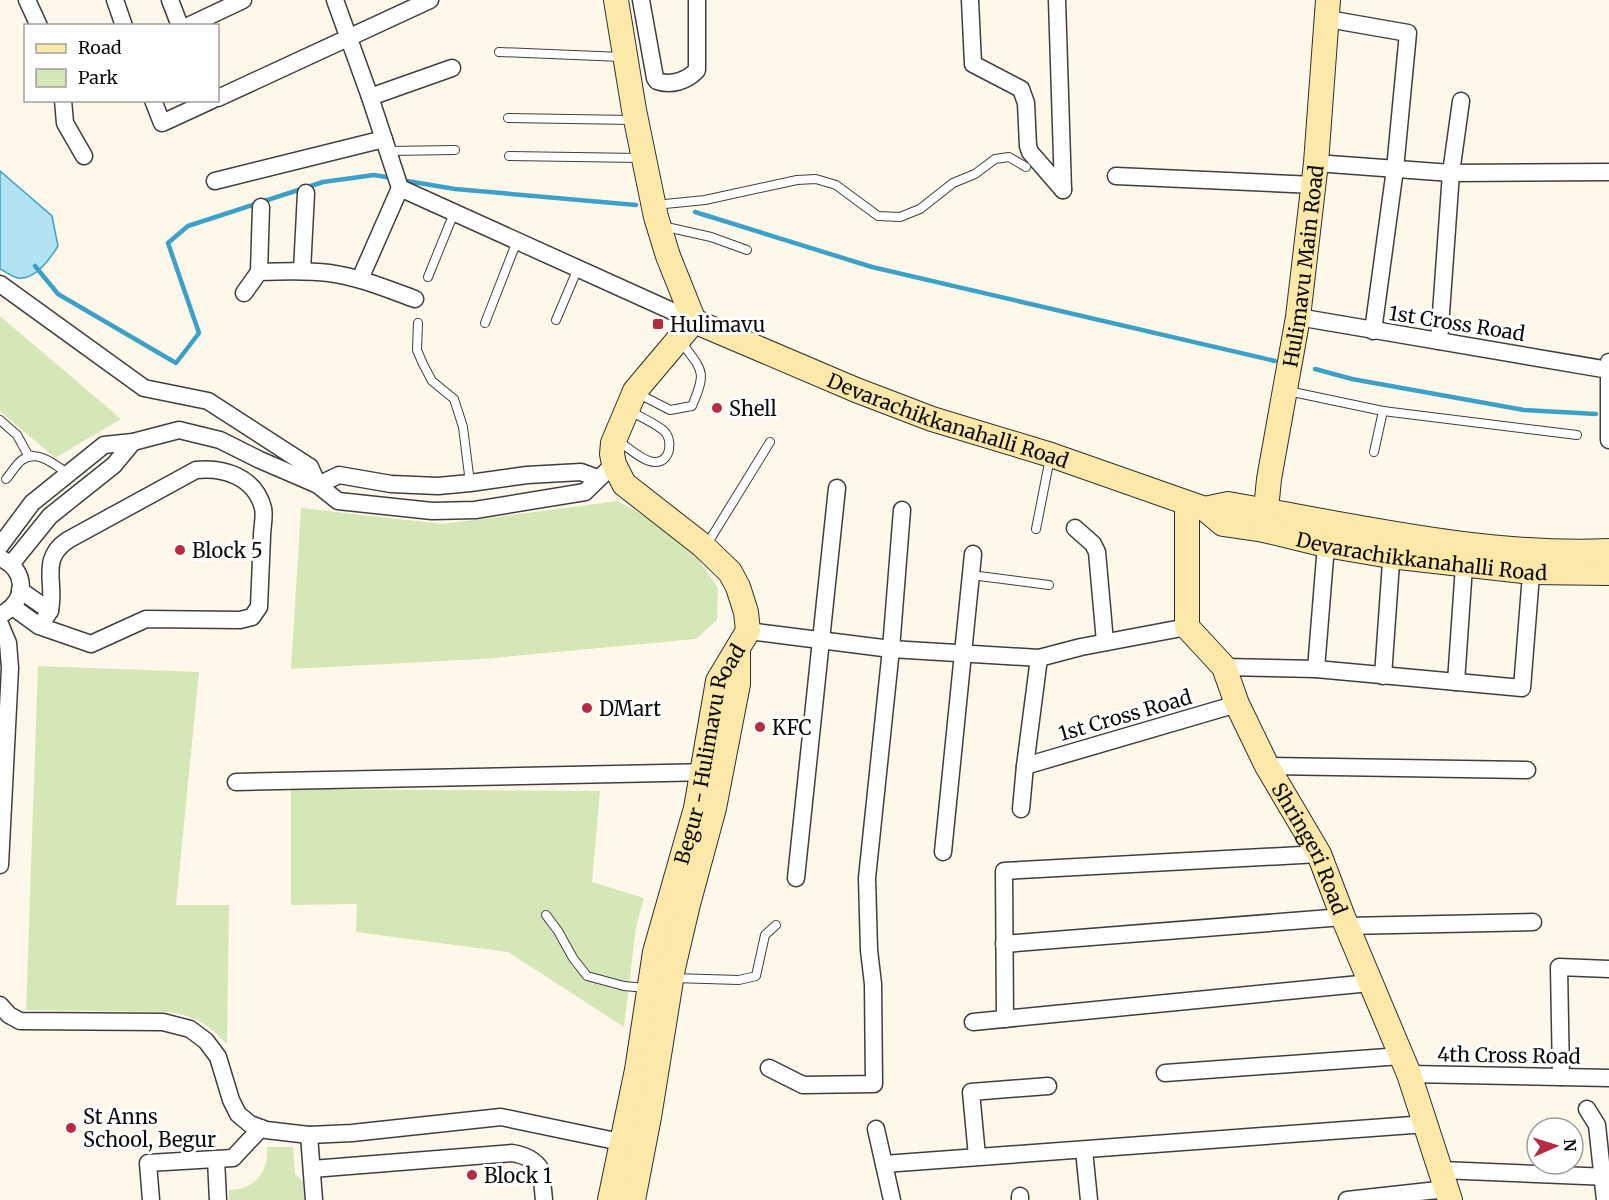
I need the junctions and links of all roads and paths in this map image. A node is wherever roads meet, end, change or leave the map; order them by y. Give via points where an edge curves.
1 (45, 0) edge
2 (115, 0) edge
3 (170, 0) edge
4 (243, 0) edge
5 (335, 0) edge
6 (430, 0) edge
7 (616, 0) edge
8 (641, 0) edge
9 (697, 0) edge
10 (970, 0) edge
11 (1057, 0) edge
12 (1328, 10) edge
13 (33, 13) edge
14 (123, 24) edge
15 (179, 24) edge
16 (192, 24) edge
17 (348, 38) junction
18 (498, 52) dead end
19 (625, 57) junction
20 (452, 68) dead end
21 (370, 97) junction
22 (219, 98) edge
23 (1461, 101) dead end
24 (63, 102) edge
25 (154, 102) edge
26 (208, 102) edge
27 (508, 118) dead end
28 (636, 120) junction
29 (386, 145) junction
30 (455, 150) dead end
31 (84, 156) dead end
32 (509, 156) dead end
33 (644, 158) junction
34 (1026, 167) dead end
35 (1395, 169) junction
36 (1609, 172) edge
37 (1451, 173) junction
38 (1315, 174) junction
39 (1116, 176) dead end
40 (215, 181) dead end
41 (398, 182) junction
42 (306, 193) dead end
43 (261, 207) dead end
44 (454, 213) junction
45 (656, 215) junction
46 (517, 241) junction
47 (747, 250) dead end
48 (578, 268) junction
49 (302, 271) junction
50 (259, 272) junction
51 (428, 277) dead end
52 (360, 279) junction
53 (0, 284) edge
54 (244, 293) dead end
55 (416, 299) dead end
56 (1298, 317) junction
57 (556, 320) dead end
58 (418, 323) dead end
59 (485, 323) dead end
60 (687, 330) junction
61 (1373, 331) junction
62 (1439, 341) junction
63 (1609, 362) edge
64 (1609, 370) edge
65 (1285, 391) junction
66 (631, 400) junction
67 (1383, 411) junction
68 (0, 420) edge
69 (1577, 435) dead end
70 (615, 439) junction
71 (1609, 441) edge
72 (133, 442) junction
73 (770, 442) dead end
74 (1374, 452) dead end
75 (1051, 455) junction
76 (33, 456) junction
77 (606, 471) junction
78 (67, 473) junction
79 (6, 479) dead end
80 (470, 483) junction
81 (318, 485) junction
82 (837, 488) dead end
83 (1196, 506) junction
84 (902, 510) dead end
85 (1265, 520) junction
86 (1075, 528) dead end
87 (1036, 529) dead end
88 (1394, 532) junction
89 (1326, 544) junction
90 (705, 547) junction
91 (3, 551) edge
92 (1609, 551) edge
93 (973, 554) dead end
94 (1390, 556) junction
95 (1532, 561) junction
96 (1464, 566) junction
97 (1609, 573) edge
98 (970, 575) junction
99 (1048, 585) dead end
100 (20, 590) junction
101 (7, 610) edge
102 (50, 611) junction
103 (0, 624) edge
104 (39, 626) junction
105 (1187, 627) junction
106 (743, 640) junction
107 (823, 640) junction
108 (1105, 642) junction
109 (891, 648) junction
110 (963, 653) junction
111 (1039, 658) junction
112 (1224, 668) junction
113 (1316, 669) junction
114 (1383, 676) junction
115 (1456, 682) junction
116 (1237, 704) junction
117 (3, 747) edge
118 (1025, 766) junction
119 (1267, 766) junction
120 (1527, 770) dead end
121 (712, 772) junction
122 (236, 782) dead end
123 (1022, 809) dead end
124 (943, 852) dead end
125 (1319, 854) junction
126 (0, 866) edge
127 (796, 878) dead end
128 (546, 915) dead end
129 (1344, 922) junction
130 (1533, 922) dead end
131 (776, 925) dead end
132 (1004, 944) junction
133 (1609, 969) edge
134 (672, 978) junction
135 (1370, 983) junction
136 (650, 989) junction
137 (1, 1009) edge
138 (1005, 1019) junction
139 (973, 1023) dead end
140 (1405, 1065) junction
141 (769, 1068) dead end
142 (1165, 1073) dead end
143 (1561, 1077) junction
144 (1609, 1078) edge
145 (1047, 1086) dead end
146 (1587, 1109) dead end
147 (1425, 1124) junction
148 (261, 1128) junction
149 (876, 1129) dead end
150 (309, 1134) junction
151 (633, 1145) junction
152 (1084, 1150) junction
153 (977, 1156) junction
154 (216, 1159) junction
155 (884, 1164) junction
156 (312, 1169) junction
157 (1606, 1177) edge
158 (1446, 1187) edge
159 (151, 1200) edge
160 (218, 1200) edge
161 (314, 1200) edge
162 (544, 1200) edge
163 (610, 1200) edge
164 (633, 1200) edge
165 (892, 1200) edge
166 (1089, 1200) edge
167 (1347, 1200) edge
168 (1605, 1200) edge

1 - 13 street
2 - 14 street
3 - 15 street
4 - 16 street
5 - 17 street
6 - 17 street
7 - 19 main road
8 - 9 street via 655,78 664,84 678,82 697,70
10 - 11 street via 973,64 1021,89 1030,152 1063,190
12 - 35 street via 1408,33
12 - 38 main road, Hulimavu Main Road
17 - 21 street
17 - 22 street
18 - 19 lane
19 - 28 main road
20 - 21 street
21 - 29 street
23 - 37 street
24 - 31 street via 65,123
25 - 26 street via 162,123
27 - 28 lane
28 - 33 main road
29 - 30 lane
29 - 40 street
29 - 41 street
32 - 33 lane
33 - 45 main road
34 - 45 lane via 1009,157 994,159 975,174 953,183 920,209 900,217 878,216 836,185 816,179 705,200
35 - 37 street
35 - 38 street
35 - 61 street
36 - 37 street
37 - 62 street
38 - 39 street
38 - 56 main road, Hulimavu Main Road
41 - 44 street
41 - 52 street
42 - 49 street
43 - 50 street
44 - 46 street
44 - 51 lane
45 - 47 lane
45 - 60 main road
46 - 48 street
46 - 59 lane
48 - 57 lane
48 - 60 street
49 - 50 street
49 - 52 street
50 - 54 street
52 - 55 street
53 - 81 street via 144,388 208,401 218,407 310,467
56 - 61 street, 1st Cross Road
56 - 65 main road, Hulimavu Main Road
58 - 80 lane via 417,350 423,364 432,381 454,399 463,427
60 - 66 main road
60 - 66 lane via 702,381 692,406 670,410
60 - 75 main road, Devarachikkanahalli Road via 932,419
61 - 62 street, 1st Cross Road
62 - 64 street, 1st Cross Road
63 - 64 street
64 - 71 street
65 - 67 lane
65 - 85 main road, Hulimavu Main Road
66 - 70 main road
66 - 70 lane via 665,431 671,442 669,451 664,460 656,462
67 - 69 lane
67 - 74 lane
68 - 76 lane via 17,435 28,455
70 - 77 main road
72 - 78 street via 104,445
72 - 81 street via 180,430 220,440
72 - 91 street via 114,465
73 - 90 lane
75 - 83 main road, Devarachikkanahalli Road
75 - 87 lane
76 - 78 lane via 45,458
76 - 79 lane via 22,460
77 - 80 street
77 - 81 street via 585,492 474,510 432,511 339,501
77 - 90 main road, Begur - Hulimavu Road
78 - 91 street via 32,503
80 - 81 street via 391,484 339,475
82 - 107 street
83 - 85 main road, Devarachikkanahalli Road via 1228,504
83 - 105 main road
84 - 109 street
85 - 88 main road, Devarachikkanahalli Road
85 - 89 main road, Devarachikkanahalli Road
86 - 108 street via 1097,552
88 - 94 street
88 - 95 main road, Devarachikkanahalli Road
89 - 94 main road, Devarachikkanahalli Road
89 - 113 street
90 - 106 main road, Begur - Hulimavu Road via 730,572 738,587 746,612
91 - 100 street via 21,579
92 - 95 main road, Devarachikkanahalli Road
93 - 98 street
94 - 96 main road, Devarachikkanahalli Road
94 - 114 street
95 - 96 main road, Devarachikkanahalli Road
95 - 97 main road, Devarachikkanahalli Road
95 - 115 street via 1521,688
96 - 115 street
98 - 99 lane
98 - 110 street
100 - 101 street via 19,598
100 - 102 street
101 - 104 street
102 - 104 street
102 - 104 street via 50,560 68,540 196,470 234,474 254,489 263,508 259,607 252,617 146,619 91,644
103 - 117 street via 10,655
105 - 108 street
105 - 112 main road, Shringeri Road
106 - 107 street
106 - 121 main road, Begur - Hulimavu Road via 738,684
107 - 109 street
107 - 127 street
108 - 111 street
109 - 110 street
109 - 141 street via 867,878 874,1084 803,1085
110 - 111 street
110 - 124 street
111 - 118 street
112 - 113 street
112 - 116 main road, Shringeri Road
113 - 114 street
114 - 115 street
116 - 118 street, 1st Cross Road
116 - 119 main road, Shringeri Road
117 - 126 street
118 - 123 street
119 - 120 street
119 - 125 main road, Shringeri Road
121 - 122 street
121 - 134 main road, Begur - Hulimavu Road via 714,808
121 - 136 main road, Begur - Hulimavu Road via 696,808 655,951
125 - 129 main road, Shringeri Road
125 - 132 street via 1004,871
128 - 136 lane via 586,976
129 - 130 street
129 - 132 street
129 - 135 main road, Shringeri Road
131 - 134 lane via 765,935 756,976 739,980
132 - 138 street
133 - 143 street via 1558,967
134 - 151 main road, Begur - Hulimavu Road
135 - 138 street
135 - 140 main road, Shringeri Road
136 - 151 main road, Begur - Hulimavu Road via 637,1070
137 - 148 street via 20,1021 163,1022 190,1029 218,1056 238,1114
138 - 139 street
140 - 142 street, 4th Cross Road
140 - 143 street, 4th Cross Road
140 - 147 main road, Shringeri Road
143 - 144 street, 4th Cross Road
145 - 153 street via 971,1092
146 - 157 street via 1597,1125
147 - 152 street
147 - 158 main road, Shringeri Road
148 - 150 street
148 - 154 street via 233,1158
149 - 155 street
150 - 151 street via 501,1117
150 - 156 street
151 - 163 main road, Begur - Hulimavu Road
151 - 164 main road, Begur - Hulimavu Road
152 - 153 street
152 - 166 street
153 - 155 street
154 - 159 street via 147,1163
154 - 160 street
155 - 165 street
156 - 161 street
156 - 162 street via 512,1153 539,1166
157 - 158 street
157 - 168 street
158 - 167 street

